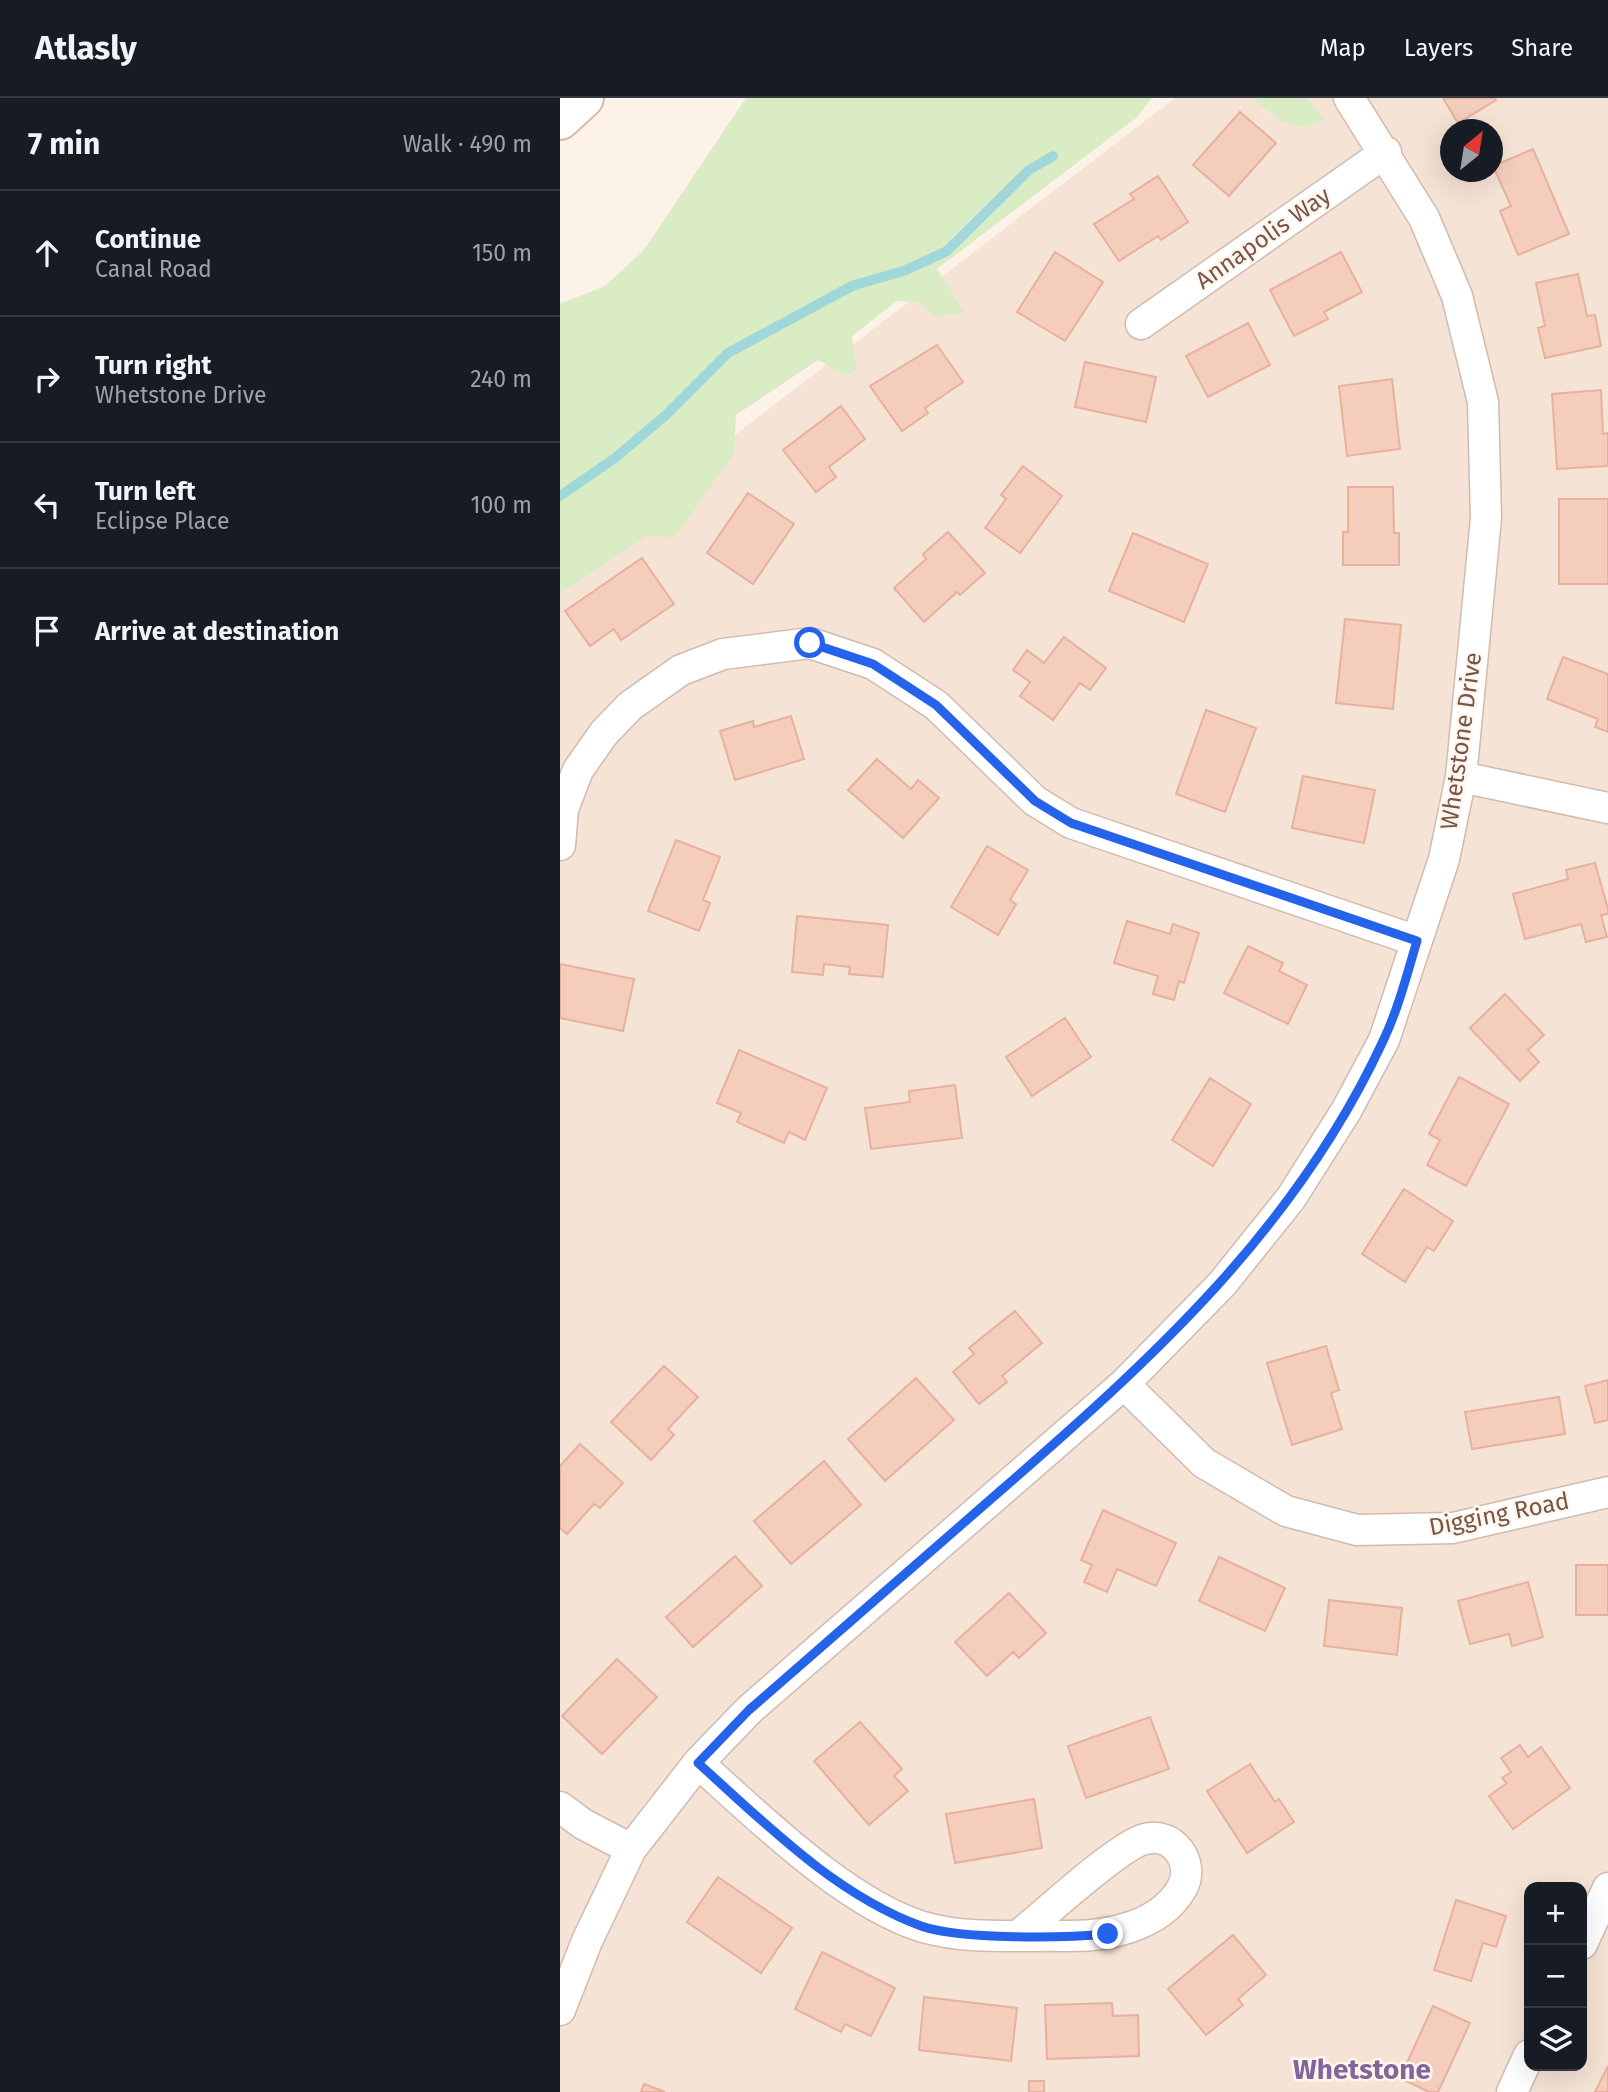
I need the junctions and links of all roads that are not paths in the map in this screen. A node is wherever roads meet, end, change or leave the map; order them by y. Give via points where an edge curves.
1 (584, 98) edge
2 (1349, 98) edge
3 (560, 120) edge
4 (1386, 152) junction
5 (1141, 324) dead end
6 (1461, 777) junction
7 (1608, 808) edge
8 (560, 845) edge
9 (1417, 941) junction
10 (1124, 1384) junction
11 (1601, 1497) edge
12 (698, 1763) junction
13 (560, 1807) edge
14 (631, 1849) junction
15 (1608, 1888) edge
16 (1587, 1933) edge
17 (1019, 1935) junction
18 (560, 2010) edge
19 (1524, 2066) edge
20 (1512, 2092) edge

1 - 3 main road
2 - 4 street, Whetstone Drive
4 - 5 street, Annapolis Way
4 - 6 street, Whetstone Drive via 1424,218 1457,296 1483,402 1486,518
6 - 7 street
6 - 9 street, Whetstone Drive via 1444,859
8 - 9 street via 563,809 579,770 604,733 630,706 681,670 723,654 810,643 873,664 936,705 1035,801 1071,823
9 - 10 street, Whetstone Drive via 1384,1040 1291,1198 1222,1284
10 - 11 street, Digging Road via 1204,1463 1286,1511 1357,1530 1453,1528
10 - 12 street, Whetstone Drive via 749,1710
12 - 14 street, Whetstone Drive
12 - 17 street via 798,1852 878,1907 924,1927
13 - 14 street
14 - 18 street, Whetstone Drive
15 - 16 street
17 - 17 street via 1143,1839 1166,1841 1186,1860 1182,1889 1154,1916 1135,1926 1094,1936
19 - 20 street

